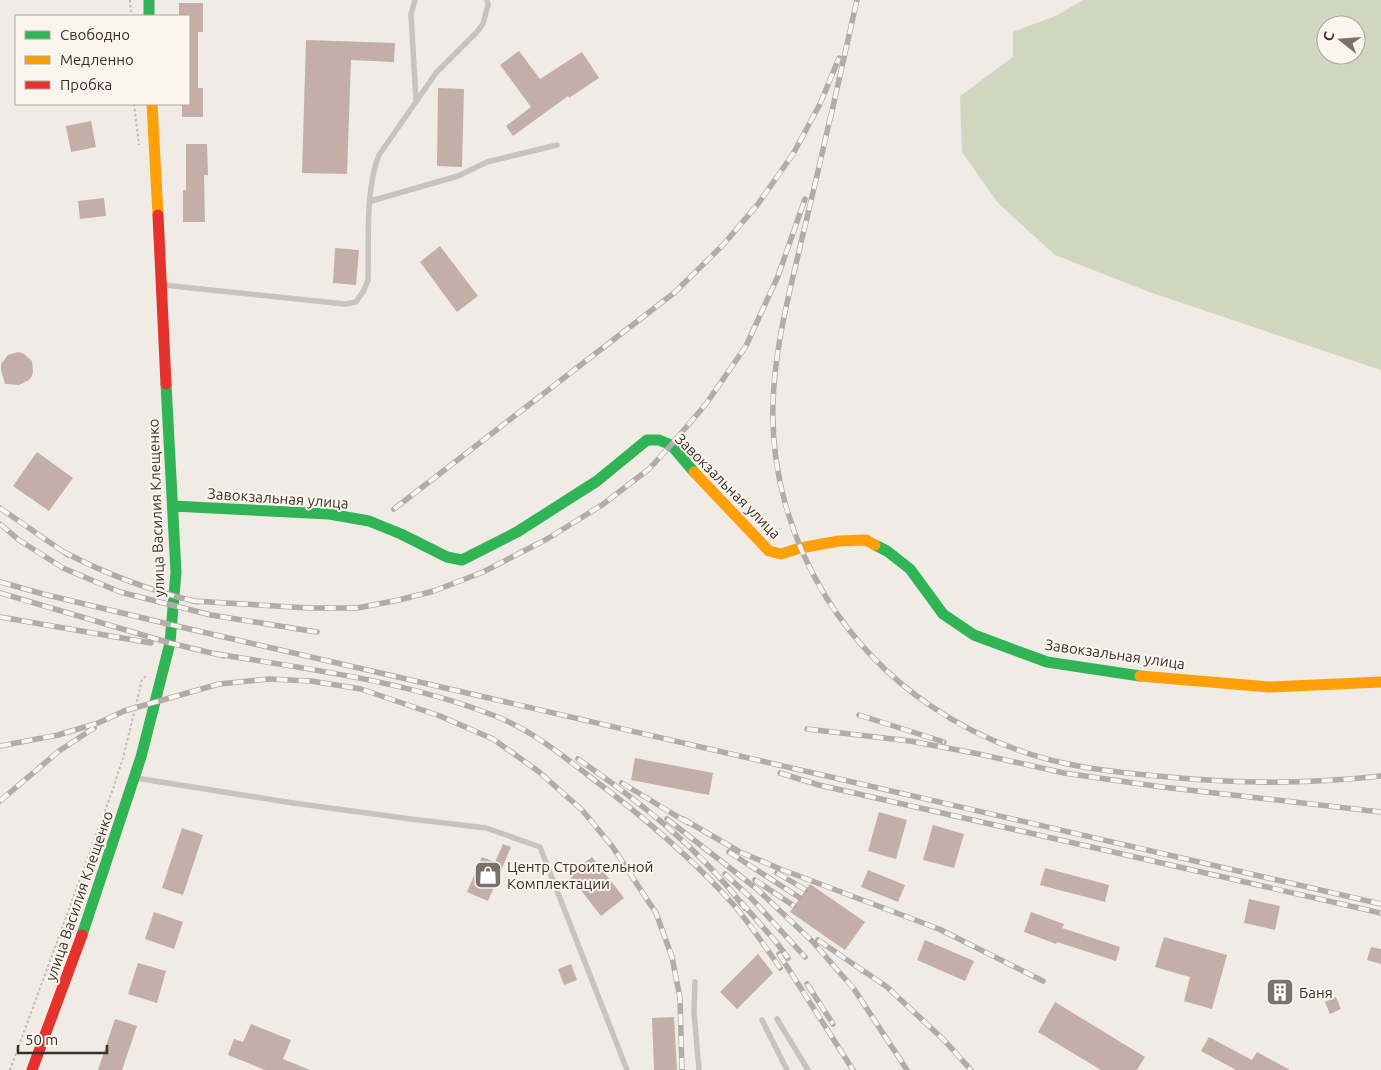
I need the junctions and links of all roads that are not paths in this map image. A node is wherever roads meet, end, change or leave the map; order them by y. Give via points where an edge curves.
1 (148, 0) edge
2 (416, 0) edge
3 (488, 0) edge
4 (149, 15) edge
5 (416, 101) junction
6 (152, 105) edge
7 (557, 144) dead end
8 (371, 201) junction
9 (162, 285) junction
10 (173, 506) junction
11 (1381, 682) edge
12 (135, 778) junction
13 (695, 982) dead end
14 (777, 1019) dead end
15 (762, 1020) dead end
16 (32, 1070) edge
17 (627, 1070) edge
18 (699, 1070) edge
19 (787, 1070) edge
20 (808, 1070) edge

1 - 4 street
2 - 5 lane via 411,14
3 - 5 lane via 483,24 436,73
5 - 8 lane via 379,155 372,178
6 - 9 street, улица Василия Клещенко
7 - 8 lane via 487,162 458,176
8 - 9 lane via 368,280 356,302 345,304
9 - 10 street, улица Василия Клещенко
10 - 11 street, Завокзальная улица via 329,514 369,521 447,557 462,560 517,532 597,481 647,440 660,440 671,445 769,551 781,554 839,541 866,540 910,569 943,614 974,635 1047,662 1140,676 1269,687
10 - 12 street, улица Василия Клещенко via 176,572 171,638
12 - 16 street, улица Василия Клещенко via 72,968
12 - 17 lane via 486,828 540,847
13 - 18 lane
14 - 20 lane
15 - 19 lane

